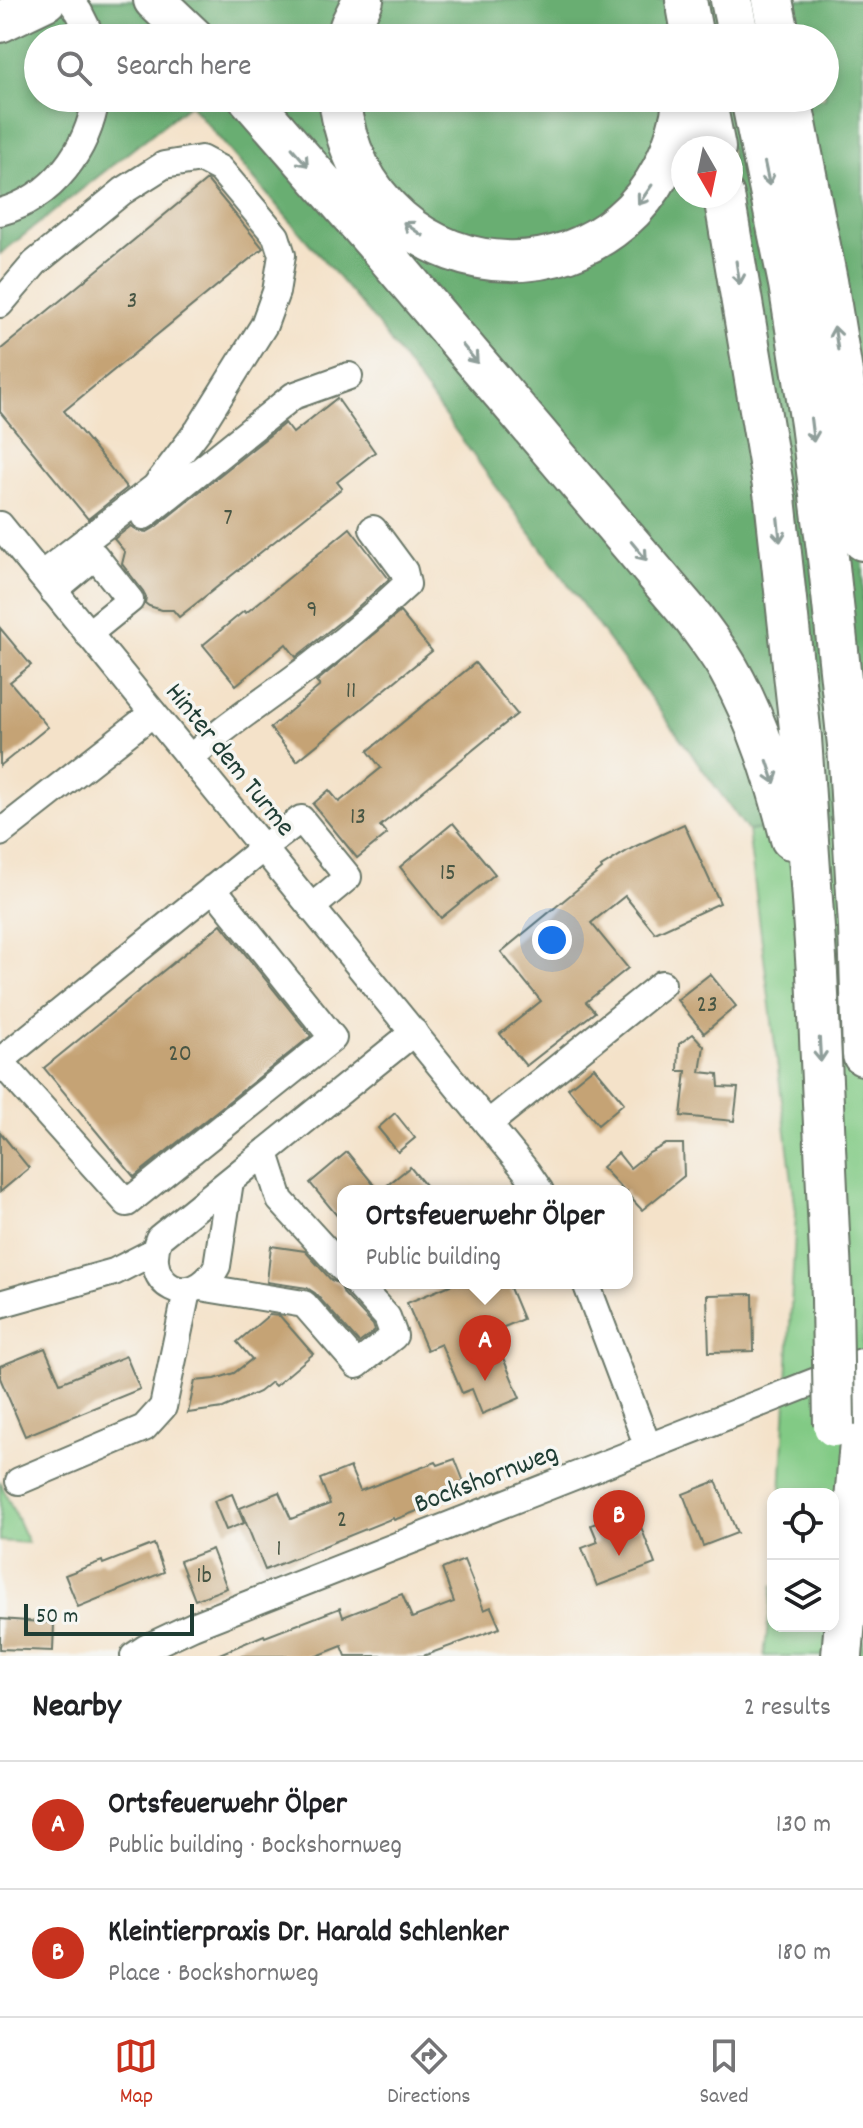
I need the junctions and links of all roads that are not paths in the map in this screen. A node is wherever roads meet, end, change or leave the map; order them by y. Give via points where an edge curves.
1 (46, 0) edge
2 (70, 0) edge
3 (154, 0) edge
4 (363, 0) edge
5 (0, 22) edge
6 (85, 24) edge
7 (179, 24) edge
8 (352, 24) edge
9 (94, 112) edge
10 (261, 112) edge
11 (341, 112) edge
12 (681, 112) edge
13 (708, 112) edge
14 (754, 112) edge
15 (794, 112) edge
16 (713, 136) edge
17 (726, 208) edge
18 (0, 212) edge
19 (0, 304) edge
20 (349, 376) dead end
21 (0, 525) edge
22 (373, 529) dead end
23 (863, 540) edge
24 (95, 556) junction
25 (47, 583) junction
26 (88, 634) junction
27 (153, 713) junction
28 (190, 759) junction
29 (0, 833) edge
30 (263, 848) junction
31 (213, 888) junction
32 (312, 907) junction
33 (817, 973) junction
34 (662, 984) dead end
35 (414, 1032) junction
36 (863, 1055) edge
37 (488, 1124) junction
38 (265, 1153) junction
39 (230, 1181) junction
40 (536, 1185) edge
41 (153, 1252) junction
42 (337, 1262) edge
43 (194, 1289) junction
44 (361, 1289) edge
45 (588, 1289) edge
46 (0, 1304) edge
47 (863, 1363) edge
48 (863, 1369) edge
49 (848, 1422) edge
50 (648, 1447) junction
51 (19, 1481) dead end
52 (134, 1656) edge
53 (834, 1656) edge
54 (842, 1656) edge

1 - 5 highway
2 - 6 street
3 - 7 highway
4 - 8 highway
9 - 18 street via 62,175 40,194
10 -> 33 highway via 646,559 728,669 755,722 781,800
12 -> 11 highway via 668,155 632,213 579,248 518,261 454,251 399,218 358,165
13 - 16 highway
14 -> 36 highway via 789,284 827,550 848,745
23 -> 15 highway via 849,415
17 -> 33 highway via 775,498 801,738
19 - 25 street via 35,263 123,191 164,165 201,159 220,169 276,236 282,255 264,325 199,429 155,487
20 - 24 street via 293,396
21 - 25 street, Hinter dem Turme
22 - 28 street via 404,571 407,584
24 - 25 street
24 - 26 street via 130,600
25 - 26 street, Hinter dem Turme
26 - 27 street, Hinter dem Turme
27 - 28 street, Hinter dem Turme
27 - 29 street
28 - 30 street, Hinter dem Turme
30 - 31 street
30 - 32 street, Hinter dem Turme
30 - 32 street via 301,819 348,877
31 - 31 street via 333,1038 127,1203 0,1061
32 - 35 street, Hinter dem Turme
33 -> 49 highway, bridge via 832,1298
34 - 37 street
35 - 37 street, Hinter dem Turme
35 - 38 street
37 - 40 street, Hinter dem Turme
38 - 39 street
38 - 42 street via 280,1200
39 - 41 street via 159,1238
39 - 43 street via 217,1266
41 - 43 street via 160,1278 172,1289
41 - 46 street via 114,1272
43 - 44 street via 304,1304 357,1365 394,1336 387,1317
43 - 51 street via 163,1407 144,1428
45 - 50 street
47 - 50 street, Bockshornweg
48 - 49 highway
49 - 53 highway
49 - 54 highway
50 - 52 street, Bockshornweg via 193,1626

